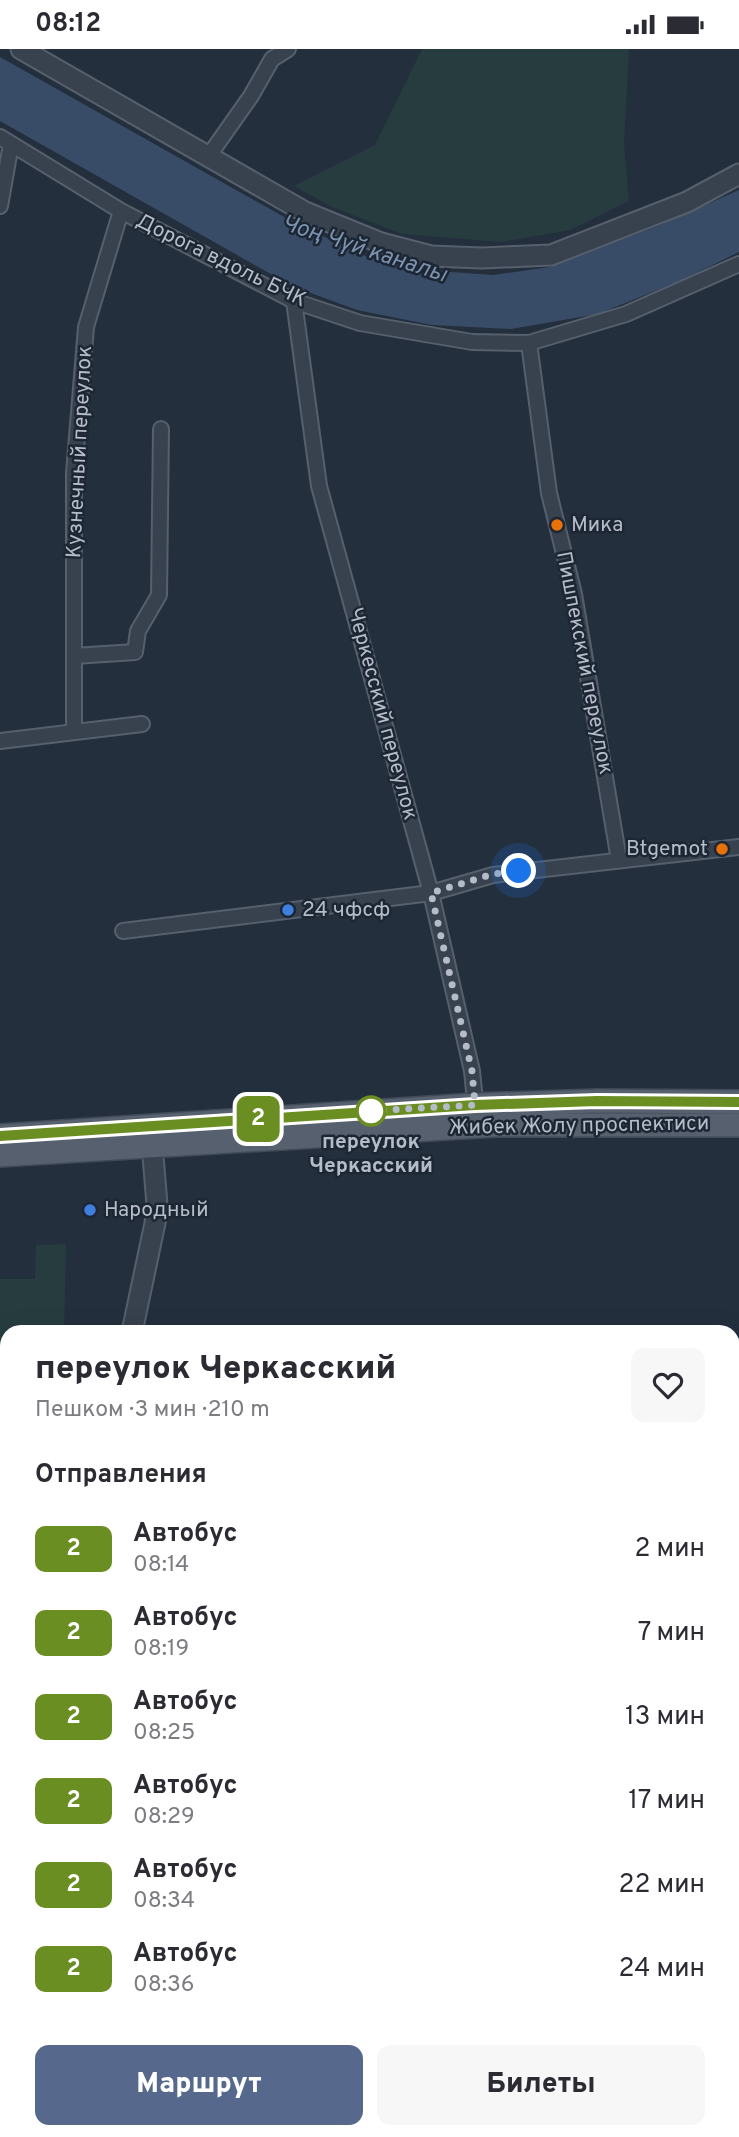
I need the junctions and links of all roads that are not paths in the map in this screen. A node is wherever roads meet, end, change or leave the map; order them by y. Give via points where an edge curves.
1 (22, 49) edge
2 (288, 49) edge
3 (6, 141) edge
4 (208, 157) junction
5 (739, 174) edge
6 (0, 206) edge
7 (121, 211) junction
8 (738, 267) edge
9 (294, 300) junction
10 (528, 343) junction
11 (161, 429) dead end
12 (74, 656) junction
13 (142, 724) dead end
14 (74, 731) junction
15 (0, 741) edge
16 (739, 847) edge
17 (619, 860) junction
18 (431, 893) junction
19 (123, 931) dead end
20 (739, 1102) edge
21 (476, 1115) junction
22 (739, 1125) edge
23 (0, 1136) edge
24 (152, 1136) junction
25 (0, 1154) edge
26 (133, 1325) edge

1 - 4 street
2 - 4 street via 272,59
3 - 6 street
3 - 7 street, Дорога вдоль БЧК
4 - 5 street via 305,212 381,243 431,256 551,255 687,202
7 - 9 street, Дорога вдоль БЧК
7 - 12 street, Кузнечный переулок via 86,327 74,474
8 - 10 street, Дорога вдоль БЧК via 626,314
9 - 10 street, Дорога вдоль БЧК via 360,323 472,342
9 - 18 street, Черкесский переулок via 319,486
10 - 17 street, Пишпекский переулок via 549,493 574,594
11 - 12 street via 159,595 138,631 135,652
12 - 14 street, Кузнечный переулок
13 - 14 street
14 - 15 street
16 - 17 street
17 - 18 street via 493,874
18 - 19 street
18 - 21 street, Черкесский переулок via 472,1071
20 - 21 main road, Жибек Жолу проспектиси via 597,1101
21 - 22 main road, Жибек Жолу проспектиси
21 - 24 main road, Жибек Жолу проспектиси
23 - 24 main road, Жибек Жолу проспектиси
24 - 25 main road, Жибек Жолу проспектиси
24 - 26 street via 157,1205

